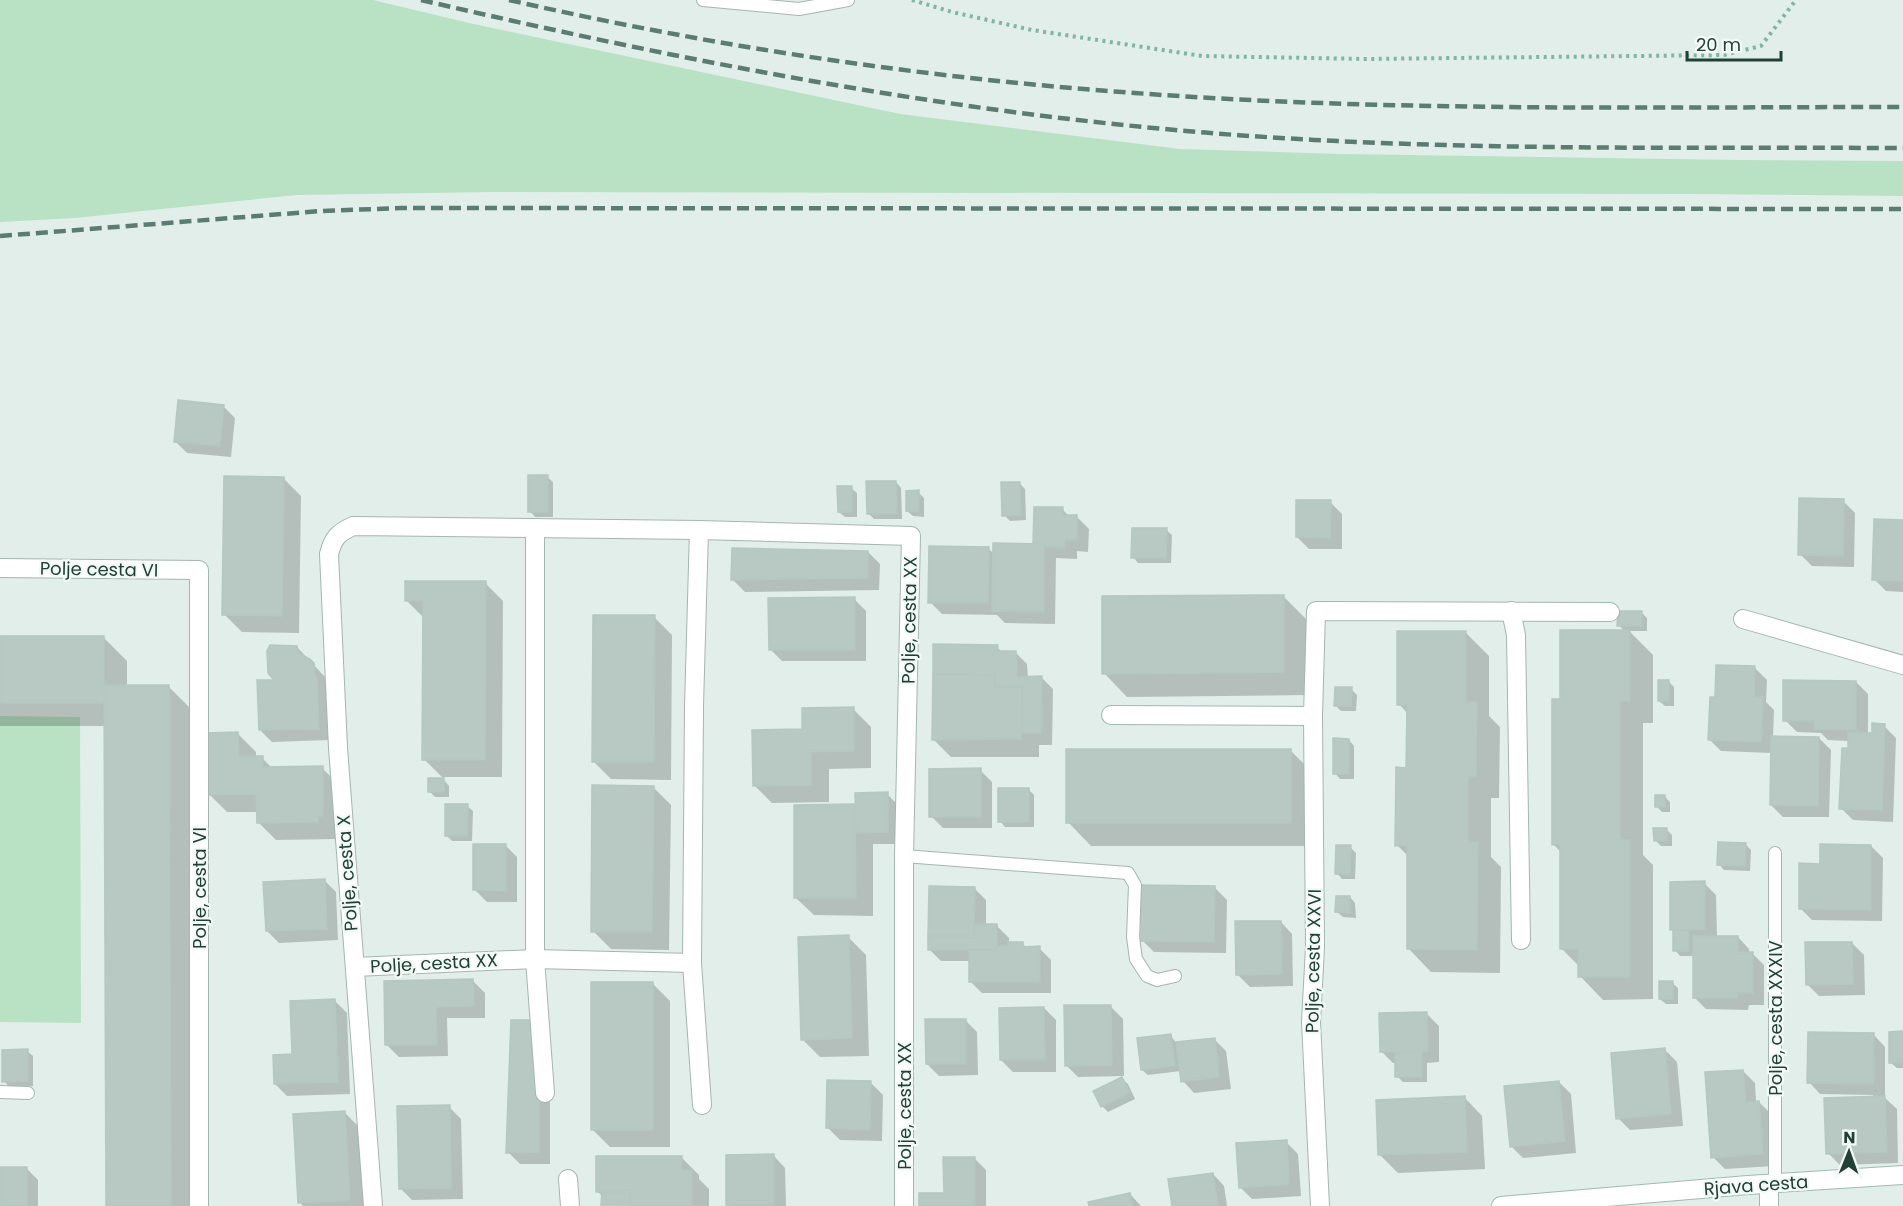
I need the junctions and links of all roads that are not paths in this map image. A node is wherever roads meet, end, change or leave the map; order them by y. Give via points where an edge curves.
1 (703, 0) edge
2 (848, 0) edge
3 (536, 528) junction
4 (699, 530) junction
5 (0, 568) edge
6 (199, 570) joint
7 (1511, 611) junction
8 (1610, 612) dead end
9 (1743, 619) dead end
10 (1903, 665) edge
11 (1111, 716) dead end
12 (1313, 716) junction
13 (1775, 853) dead end
14 (904, 856) junction
15 (1521, 940) dead end
16 (535, 959) junction
17 (692, 963) junction
18 (355, 967) junction
19 (1175, 976) dead end
20 (0, 1092) edge
21 (28, 1093) dead end
22 (545, 1093) dead end
23 (702, 1105) dead end
24 (1903, 1175) edge
25 (567, 1179) dead end
26 (1772, 1184) junction
27 (1594, 1202) edge
28 (200, 1206) edge
29 (373, 1206) edge
30 (570, 1206) edge
31 (904, 1206) edge
32 (1320, 1206) edge
33 (1501, 1206) edge
34 (1769, 1206) edge

1 - 2 lane via 799,9
3 - 4 street
3 - 16 street
3 - 18 street, Polje, cesta X via 353,526 333,540 329,554 338,748
4 - 14 street, Polje, cesta XX via 911,536
4 - 17 street
5 - 6 street, Polje cesta VI
6 - 28 street, Polje, cesta VI
7 - 8 street, Polje, cesta XXVI
7 - 12 street, Polje, cesta XXVI via 1316,611
7 - 15 street via 1516,635
9 - 10 street
11 - 12 street
12 - 32 street, Polje, cesta XXVI via 1315,947 1311,1022
13 - 26 lane, Polje, cesta XXXIV
14 - 19 lane via 1128,873 1135,885 1133,937 1137,959 1147,976 1157,980
14 - 31 street, Polje, cesta XX
16 - 17 street, Polje, cesta XX
16 - 18 street, Polje, cesta XX
16 - 22 street
17 - 23 street
18 - 29 street, Polje, cesta X
20 - 21 lane
24 - 26 street, Rjava cesta
25 - 30 street
26 - 27 street, Rjava cesta
26 - 34 street
27 - 33 street, Rjava cesta

